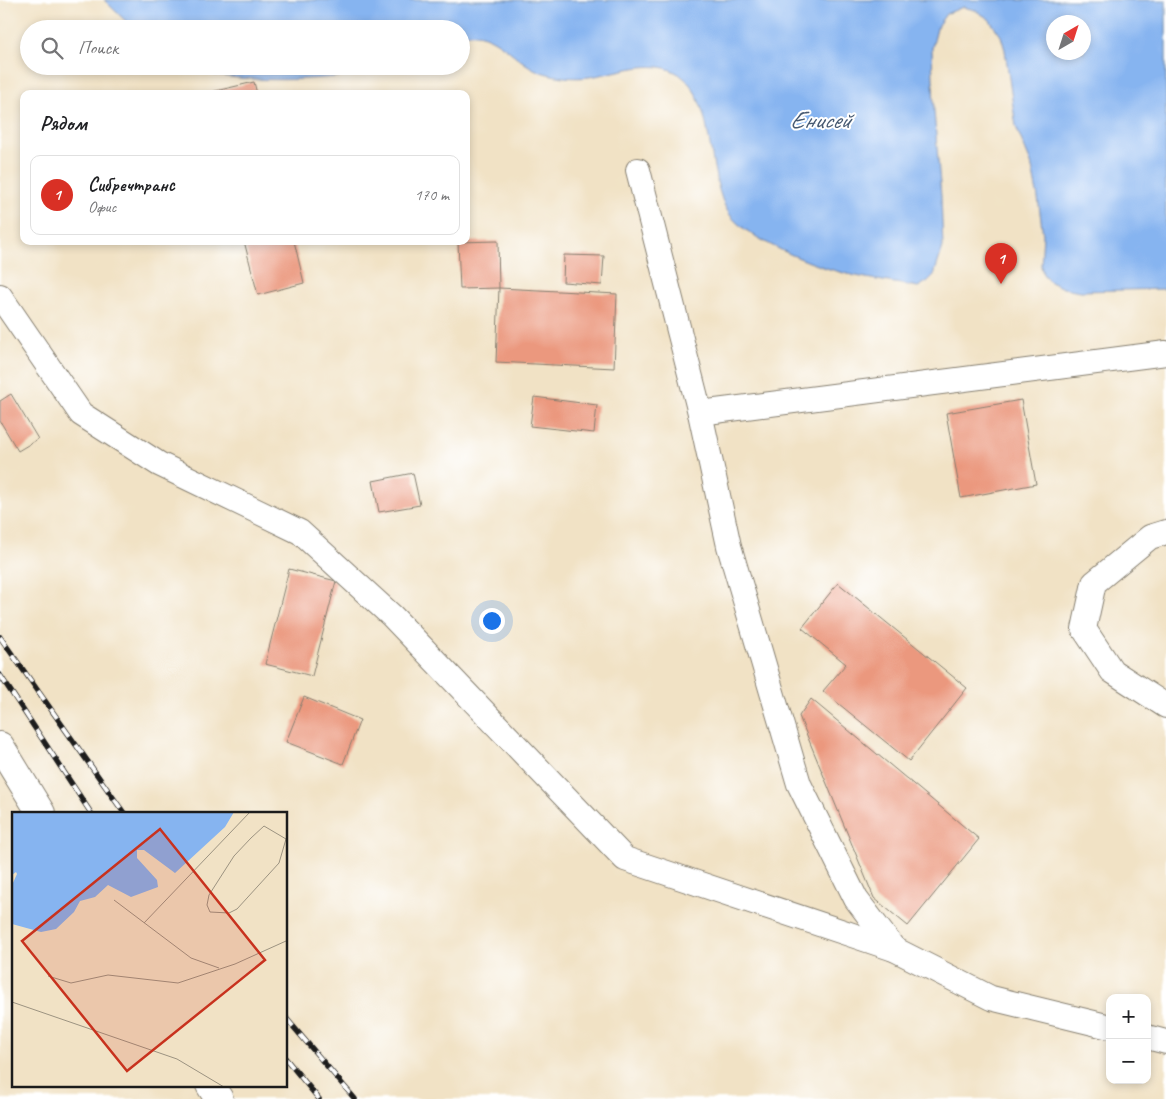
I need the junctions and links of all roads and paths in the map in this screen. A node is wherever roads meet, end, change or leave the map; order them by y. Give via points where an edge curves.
1 (638, 170) dead end
2 (0, 296) edge
3 (1166, 353) edge
4 (700, 413) junction
5 (1166, 532) edge
6 (1166, 706) edge
7 (0, 746) edge
8 (41, 812) edge
9 (894, 949) junction
10 (1106, 1027) edge
11 (1151, 1038) edge
12 (1166, 1042) edge
13 (211, 1086) edge
14 (219, 1099) edge

1 - 4 lane
2 - 9 lane via 81,414 159,464 300,532 392,616 625,859
3 - 4 lane
4 - 9 lane via 729,546 799,784 856,899
5 - 6 lane via 1150,537 1094,583 1084,629 1112,671
7 - 8 main road
9 - 10 lane via 991,998
11 - 12 lane
13 - 14 main road

